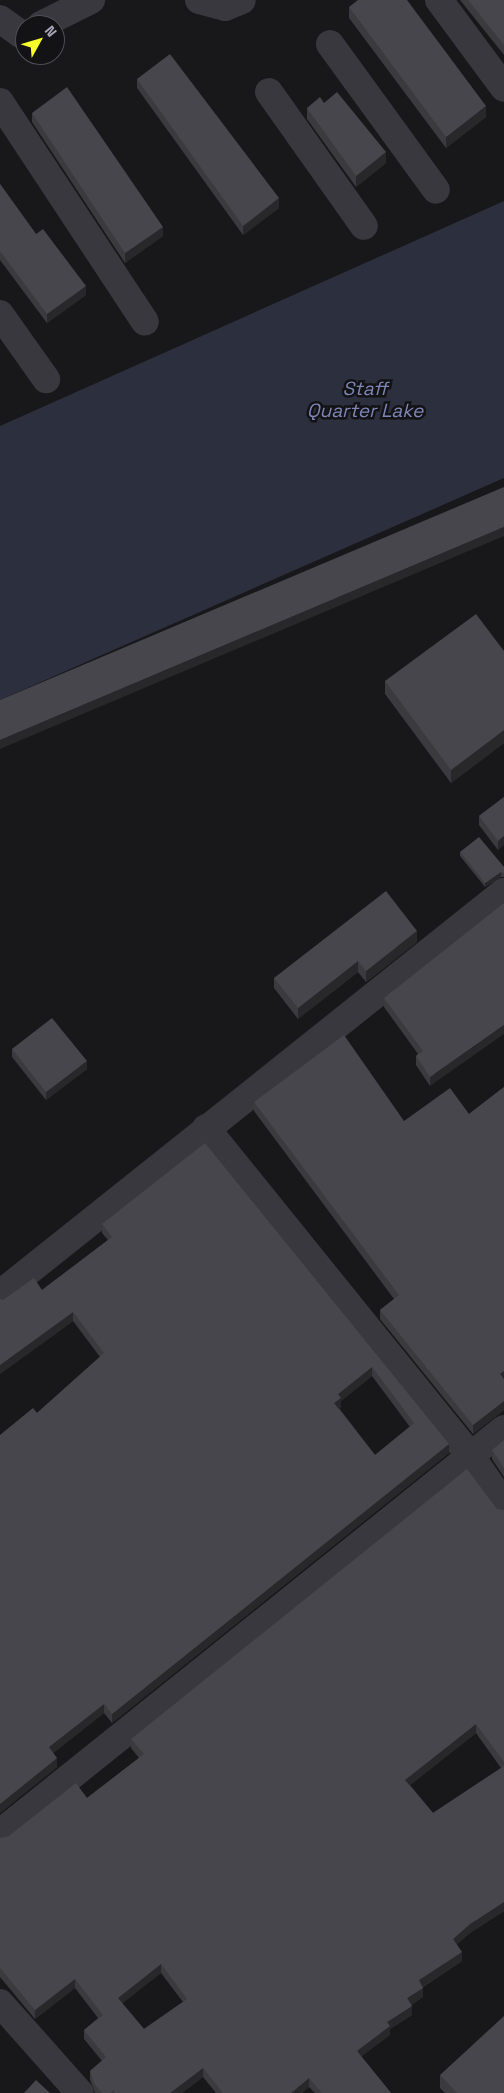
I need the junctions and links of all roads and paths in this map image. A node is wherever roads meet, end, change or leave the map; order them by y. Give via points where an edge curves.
1 (91, 0) edge
2 (199, 0) edge
3 (242, 0) edge
4 (439, 0) edge
5 (61, 15) edge
6 (0, 19) edge
7 (15, 29) edge
8 (330, 44) dead end
9 (504, 88) edge
10 (268, 92) dead end
11 (0, 102) edge
12 (436, 190) dead end
13 (364, 226) dead end
14 (0, 314) edge
15 (145, 322) dead end
16 (46, 379) dead end
17 (504, 892) edge
18 (206, 1128) junction
19 (0, 1294) edge
20 (504, 1429) edge
21 (470, 1455) junction
22 (504, 1504) edge
23 (0, 1833) edge
24 (0, 2003) edge
25 (80, 2093) edge

1 - 5 street
2 - 3 street via 225,6
4 - 9 street
6 - 7 street
8 - 12 street
10 - 13 street
11 - 15 street
14 - 16 street
17 - 18 street
18 - 19 street
18 - 21 street
20 - 21 street
21 - 22 street
21 - 23 street
24 - 25 street

